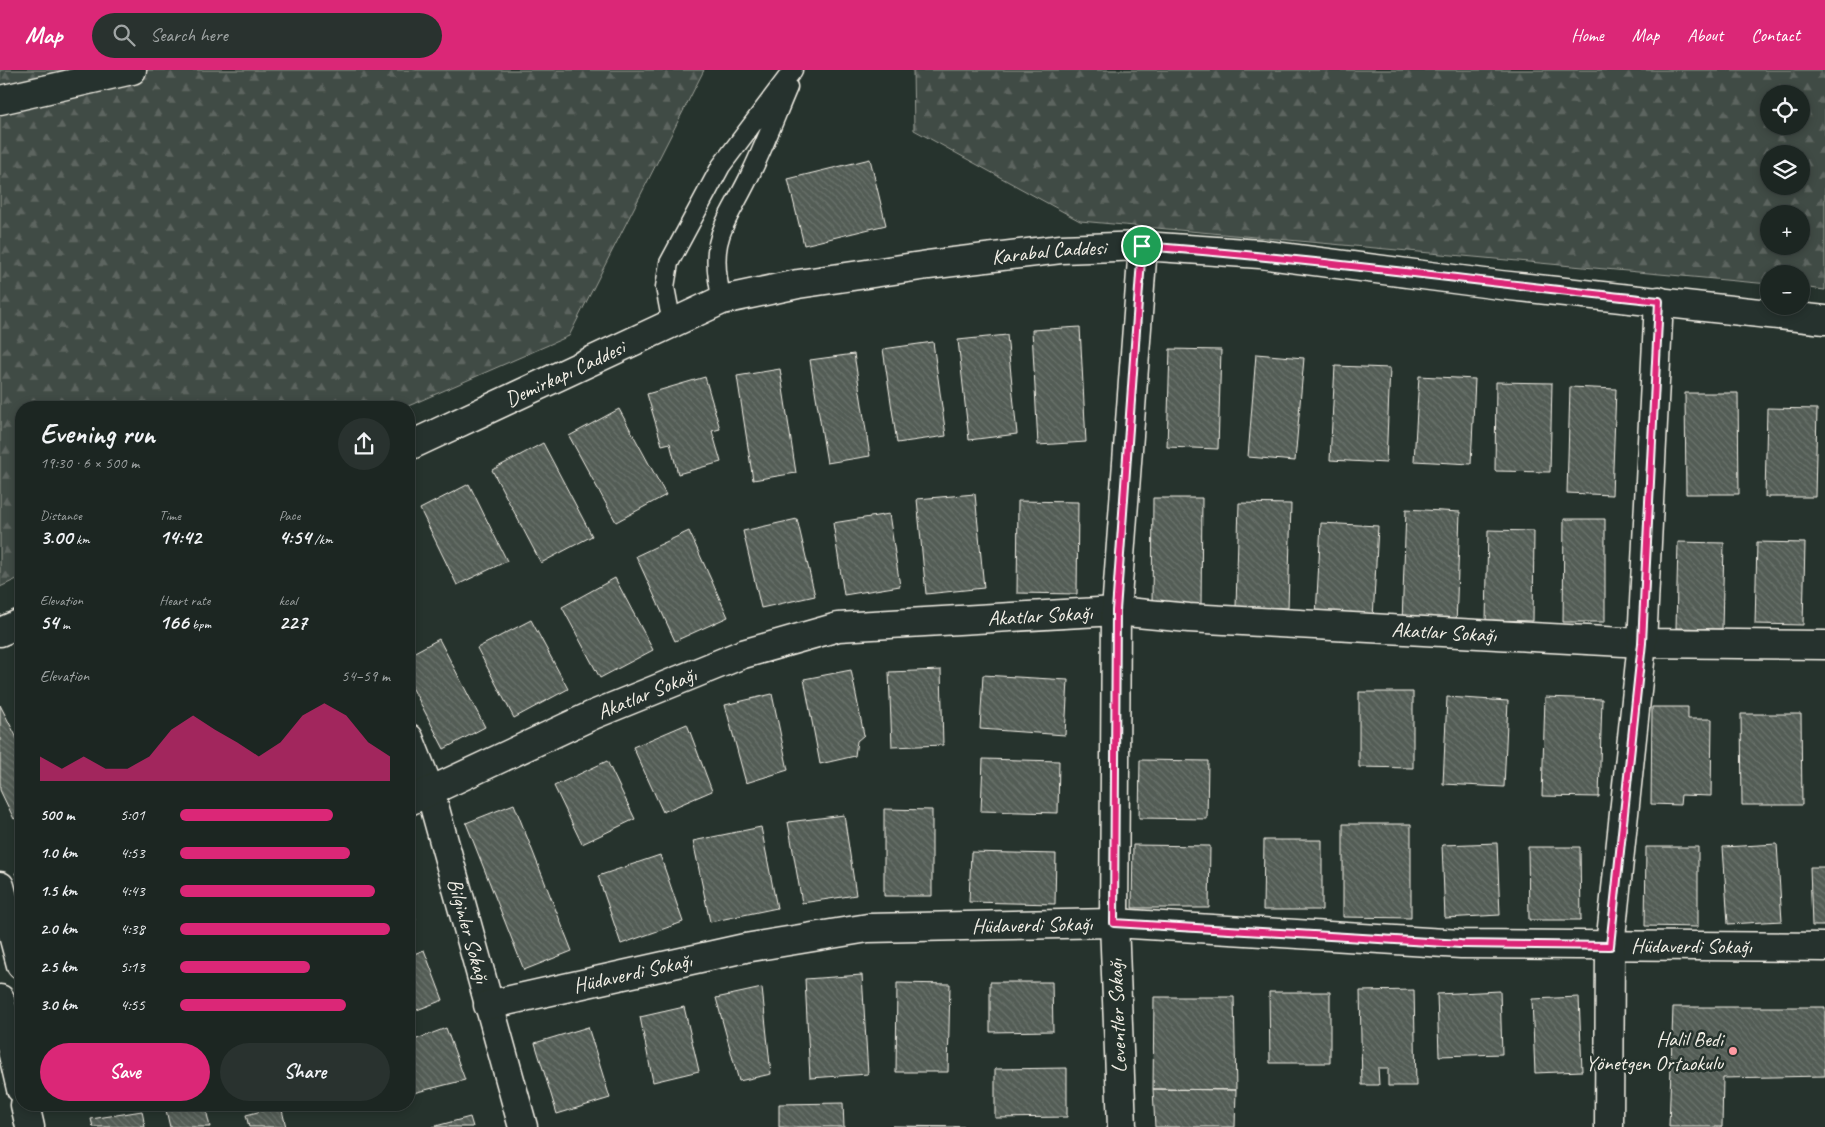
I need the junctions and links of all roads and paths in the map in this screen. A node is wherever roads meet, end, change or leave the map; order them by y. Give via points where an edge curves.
1 (132, 70) edge
2 (794, 70) edge
3 (0, 100) edge
4 (1142, 246) junction
5 (722, 300) junction
6 (1659, 301) junction
7 (1825, 320) edge
8 (672, 324) junction
9 (415, 443) edge
10 (1116, 611) junction
11 (15, 626) edge
12 (0, 632) edge
13 (1642, 643) junction
14 (1825, 645) edge
15 (415, 773) edge
16 (419, 796) edge
17 (0, 886) edge
18 (1114, 923) junction
19 (15, 942) edge
20 (1610, 946) junction
21 (1825, 947) edge
22 (15, 977) edge
23 (0, 982) edge
24 (0, 999) edge
25 (488, 1005) junction
26 (15, 1063) edge
27 (26, 1111) edge
28 (30, 1127) edge
29 (522, 1127) edge
30 (1122, 1127) edge
31 (1609, 1127) edge

1 - 3 street
2 - 5 lane via 751,173 723,225 717,247 716,274
2 - 8 lane via 721,166 669,262 665,287
4 - 5 street, Karabal Caddesi via 1062,249 928,265 798,284
4 - 6 street, Karabal Caddesi via 1260,254 1500,285
4 - 10 street, Leventler Sokağı
5 - 8 street, Demirkapı Caddesi
6 - 7 street, Karabal Caddesi
6 - 13 street
8 - 9 street, Demirkapı Caddesi
10 - 13 street, Akatlar Sokağı via 1198,619
10 - 16 street, Akatlar Sokağı via 838,627 743,654 593,715
10 - 18 street, Leventler Sokağı
11 - 12 street
13 - 14 street, Akatlar Sokağı
13 - 20 street
15 - 16 street, Bilginler Sokağı
16 - 25 street, Bilginler Sokağı
17 - 19 street
18 - 20 street, Hüdaverdi Sokağı via 1461,944
18 - 25 street, Hüdaverdi Sokağı via 868,928 746,948
18 - 30 street, Leventler Sokağı
20 - 21 street, Hüdaverdi Sokağı
20 - 31 street
22 - 23 street
24 - 26 street
25 - 29 street, Bilginler Sokağı
27 - 28 street

